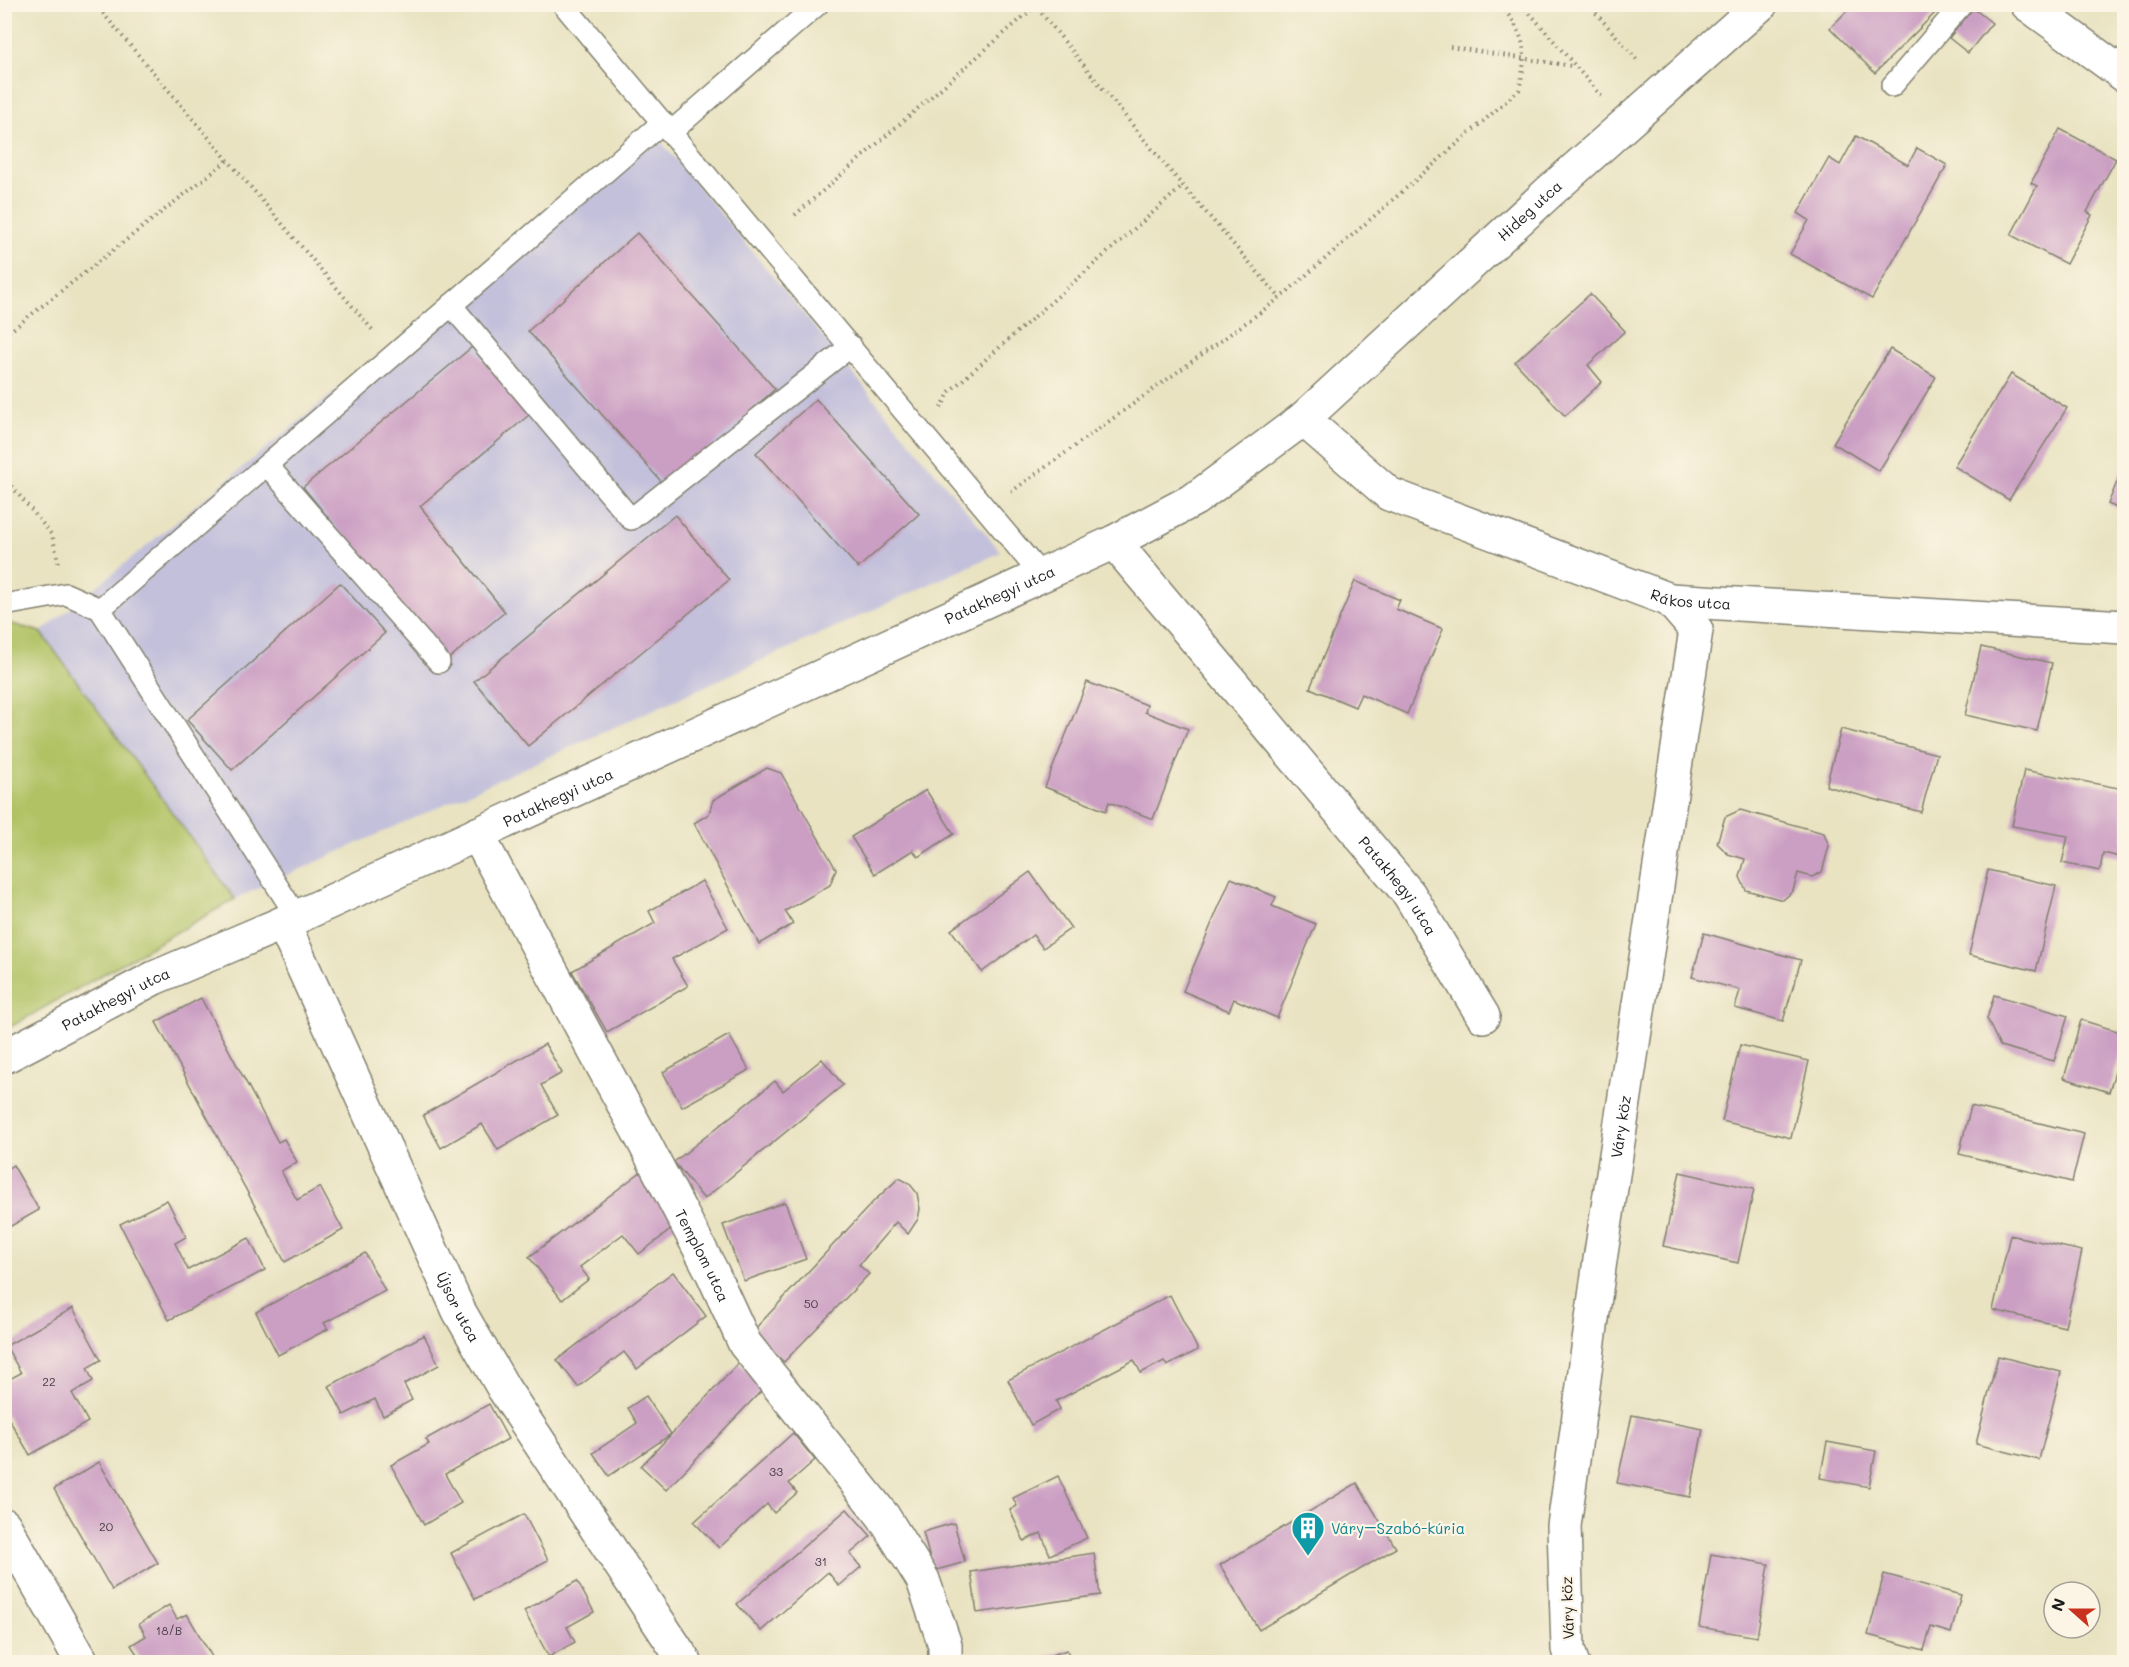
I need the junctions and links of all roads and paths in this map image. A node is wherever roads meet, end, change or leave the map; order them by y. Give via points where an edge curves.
1 (95, 4) edge
2 (563, 4) edge
3 (818, 4) edge
4 (1500, 4) edge
5 (1522, 4) edge
6 (1588, 4) edge
7 (1761, 4) edge
8 (1962, 4) edge
9 (2027, 4) edge
10 (1036, 5) edge
11 (1450, 47) dead end
12 (1526, 59) junction
13 (1573, 66) junction
14 (2124, 75) edge
15 (1892, 86) dead end
16 (1665, 90) junction
17 (1626, 124) junction
18 (667, 127) junction
19 (228, 160) junction
20 (1183, 186) junction
21 (795, 215) dead end
22 (1280, 298) junction
23 (451, 306) junction
24 (4, 336) edge
25 (851, 346) junction
26 (394, 355) junction
27 (1303, 419) junction
28 (927, 438) junction
29 (267, 465) junction
30 (4, 477) edge
31 (987, 510) junction
32 (1114, 542) junction
33 (1041, 575) junction
34 (66, 594) junction
35 (1670, 600) junction
36 (4, 605) edge
37 (100, 609) junction
38 (2124, 627) edge
39 (440, 662) dead end
40 (477, 834) junction
41 (290, 920) junction
42 (1483, 1016) dead end
43 (4, 1057) edge
44 (4, 1525) edge
45 (82, 1662) edge
46 (685, 1662) edge
47 (945, 1662) edge
48 (1572, 1662) edge

1 - 19 path
2 - 18 lane
3 - 18 lane
4 - 12 path via 1518,26
5 - 13 path
6 - 16 path
7 - 16 street, Hideg utca
8 - 15 lane
9 - 14 street
10 - 20 path
10 - 21 path
11 - 12 path
12 - 13 path
12 - 22 path via 1519,90
13 - 17 path
16 - 17 street, Hideg utca
17 - 27 street, Hideg utca
18 - 23 lane
18 - 25 lane
19 - 24 path
19 - 26 path
20 - 22 path
20 - 28 path via 950,391
22 - 31 path
23 - 25 lane via 631,519
23 - 26 lane
25 - 28 lane
26 - 29 lane
27 - 32 street, Patakhegyi utca via 1196,499
27 - 35 street, Rákos utca via 1389,494
28 - 31 lane
29 - 37 lane
29 - 39 lane
30 - 34 path via 52,535
31 - 33 lane
32 - 33 street, Patakhegyi utca
32 - 42 street, Patakhegyi utca via 1409,894
33 - 40 street, Patakhegyi utca
34 - 36 lane
34 - 37 lane
35 - 38 street, Rákos utca
35 - 48 street, Váry köz via 1696,630 1600,1260 1564,1526 1568,1649
37 - 41 lane
40 - 41 street, Patakhegyi utca
40 - 47 street, Templom utca via 644,1142 745,1344 883,1516 923,1580 945,1645
41 - 43 street, Patakhegyi utca via 154,978
41 - 46 street, Újsor utca via 459,1311 504,1389
44 - 45 street

